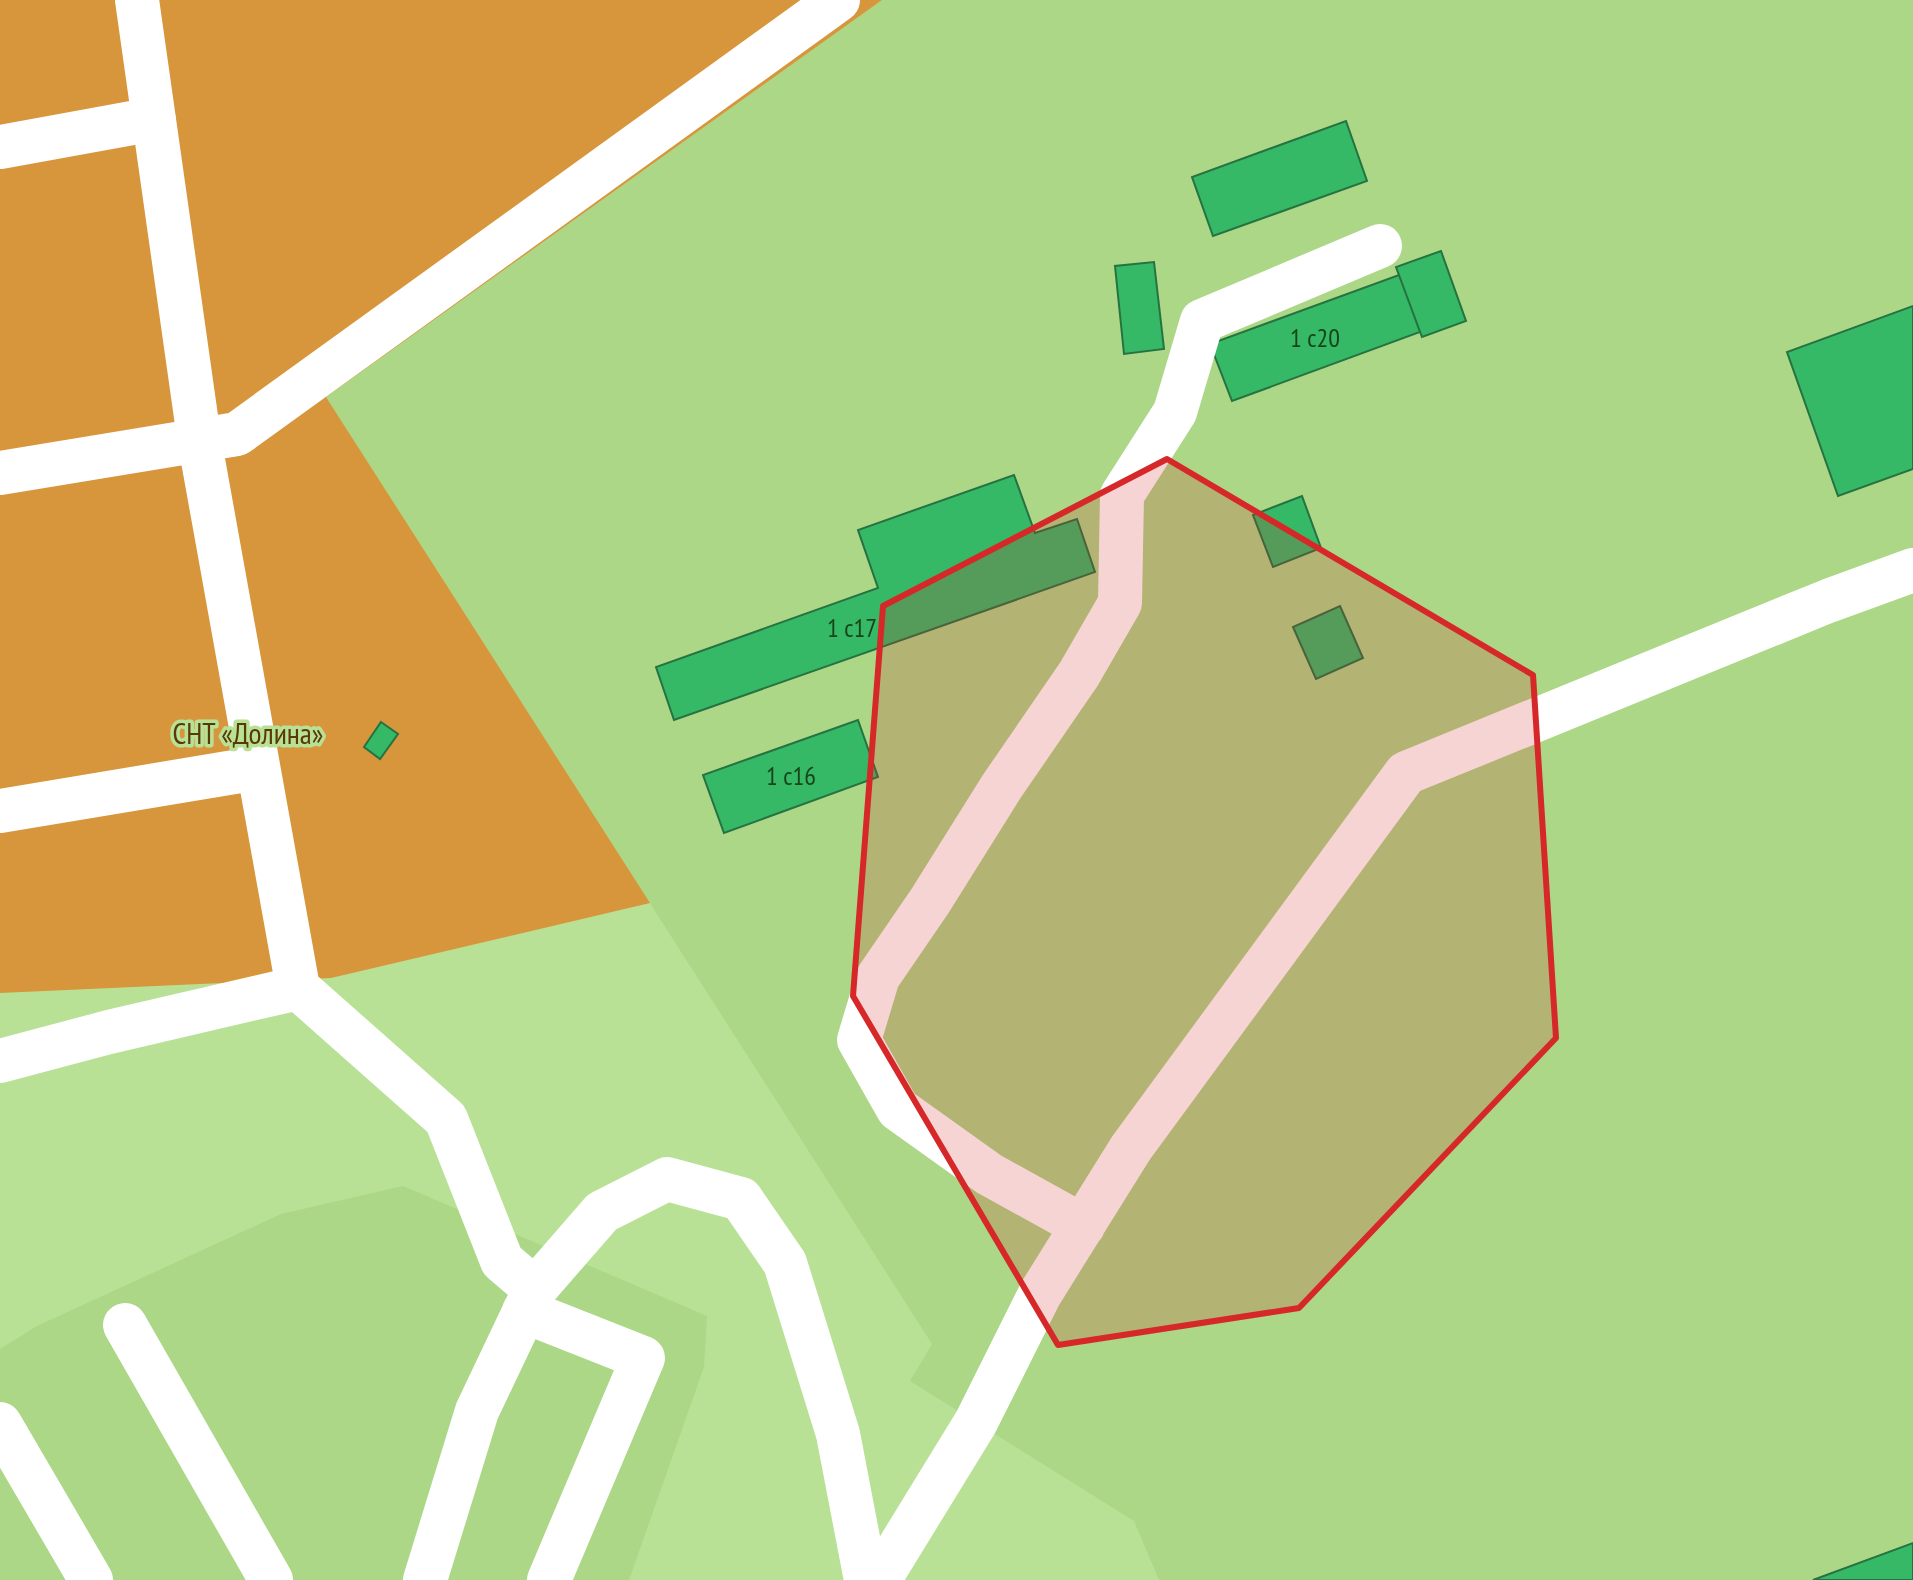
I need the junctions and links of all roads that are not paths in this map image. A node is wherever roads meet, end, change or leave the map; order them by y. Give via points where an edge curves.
1 (137, 0) edge
2 (838, 0) edge
3 (154, 119) junction
4 (0, 147) edge
5 (1380, 246) dead end
6 (199, 438) junction
7 (0, 473) edge
8 (1913, 570) edge
9 (258, 768) junction
10 (0, 811) edge
11 (298, 988) junction
12 (0, 1061) edge
13 (1083, 1226) junction
14 (530, 1300) junction
15 (125, 1325) dead end
16 (0, 1424) edge
17 (91, 1580) edge
18 (271, 1580) edge
19 (425, 1580) edge
20 (549, 1580) edge
21 (866, 1580) edge
22 (879, 1580) edge

1 - 3 street
2 - 6 street via 380,344 237,434
3 - 4 street
3 - 6 street
5 - 13 street via 1202,321 1175,412 1122,495 1120,603 1079,674 878,977 859,1040 898,1109 989,1174
6 - 7 street
6 - 9 street
8 - 13 street via 1406,773 1131,1148
9 - 10 street
9 - 11 street
11 - 12 street
11 - 14 street via 446,1119 502,1261
13 - 22 street via 1040,1294 976,1422
14 - 19 street via 477,1411
14 - 20 street via 643,1358
14 - 21 street via 602,1212 667,1179 741,1199 785,1263 838,1434
15 - 18 street
16 - 17 street

